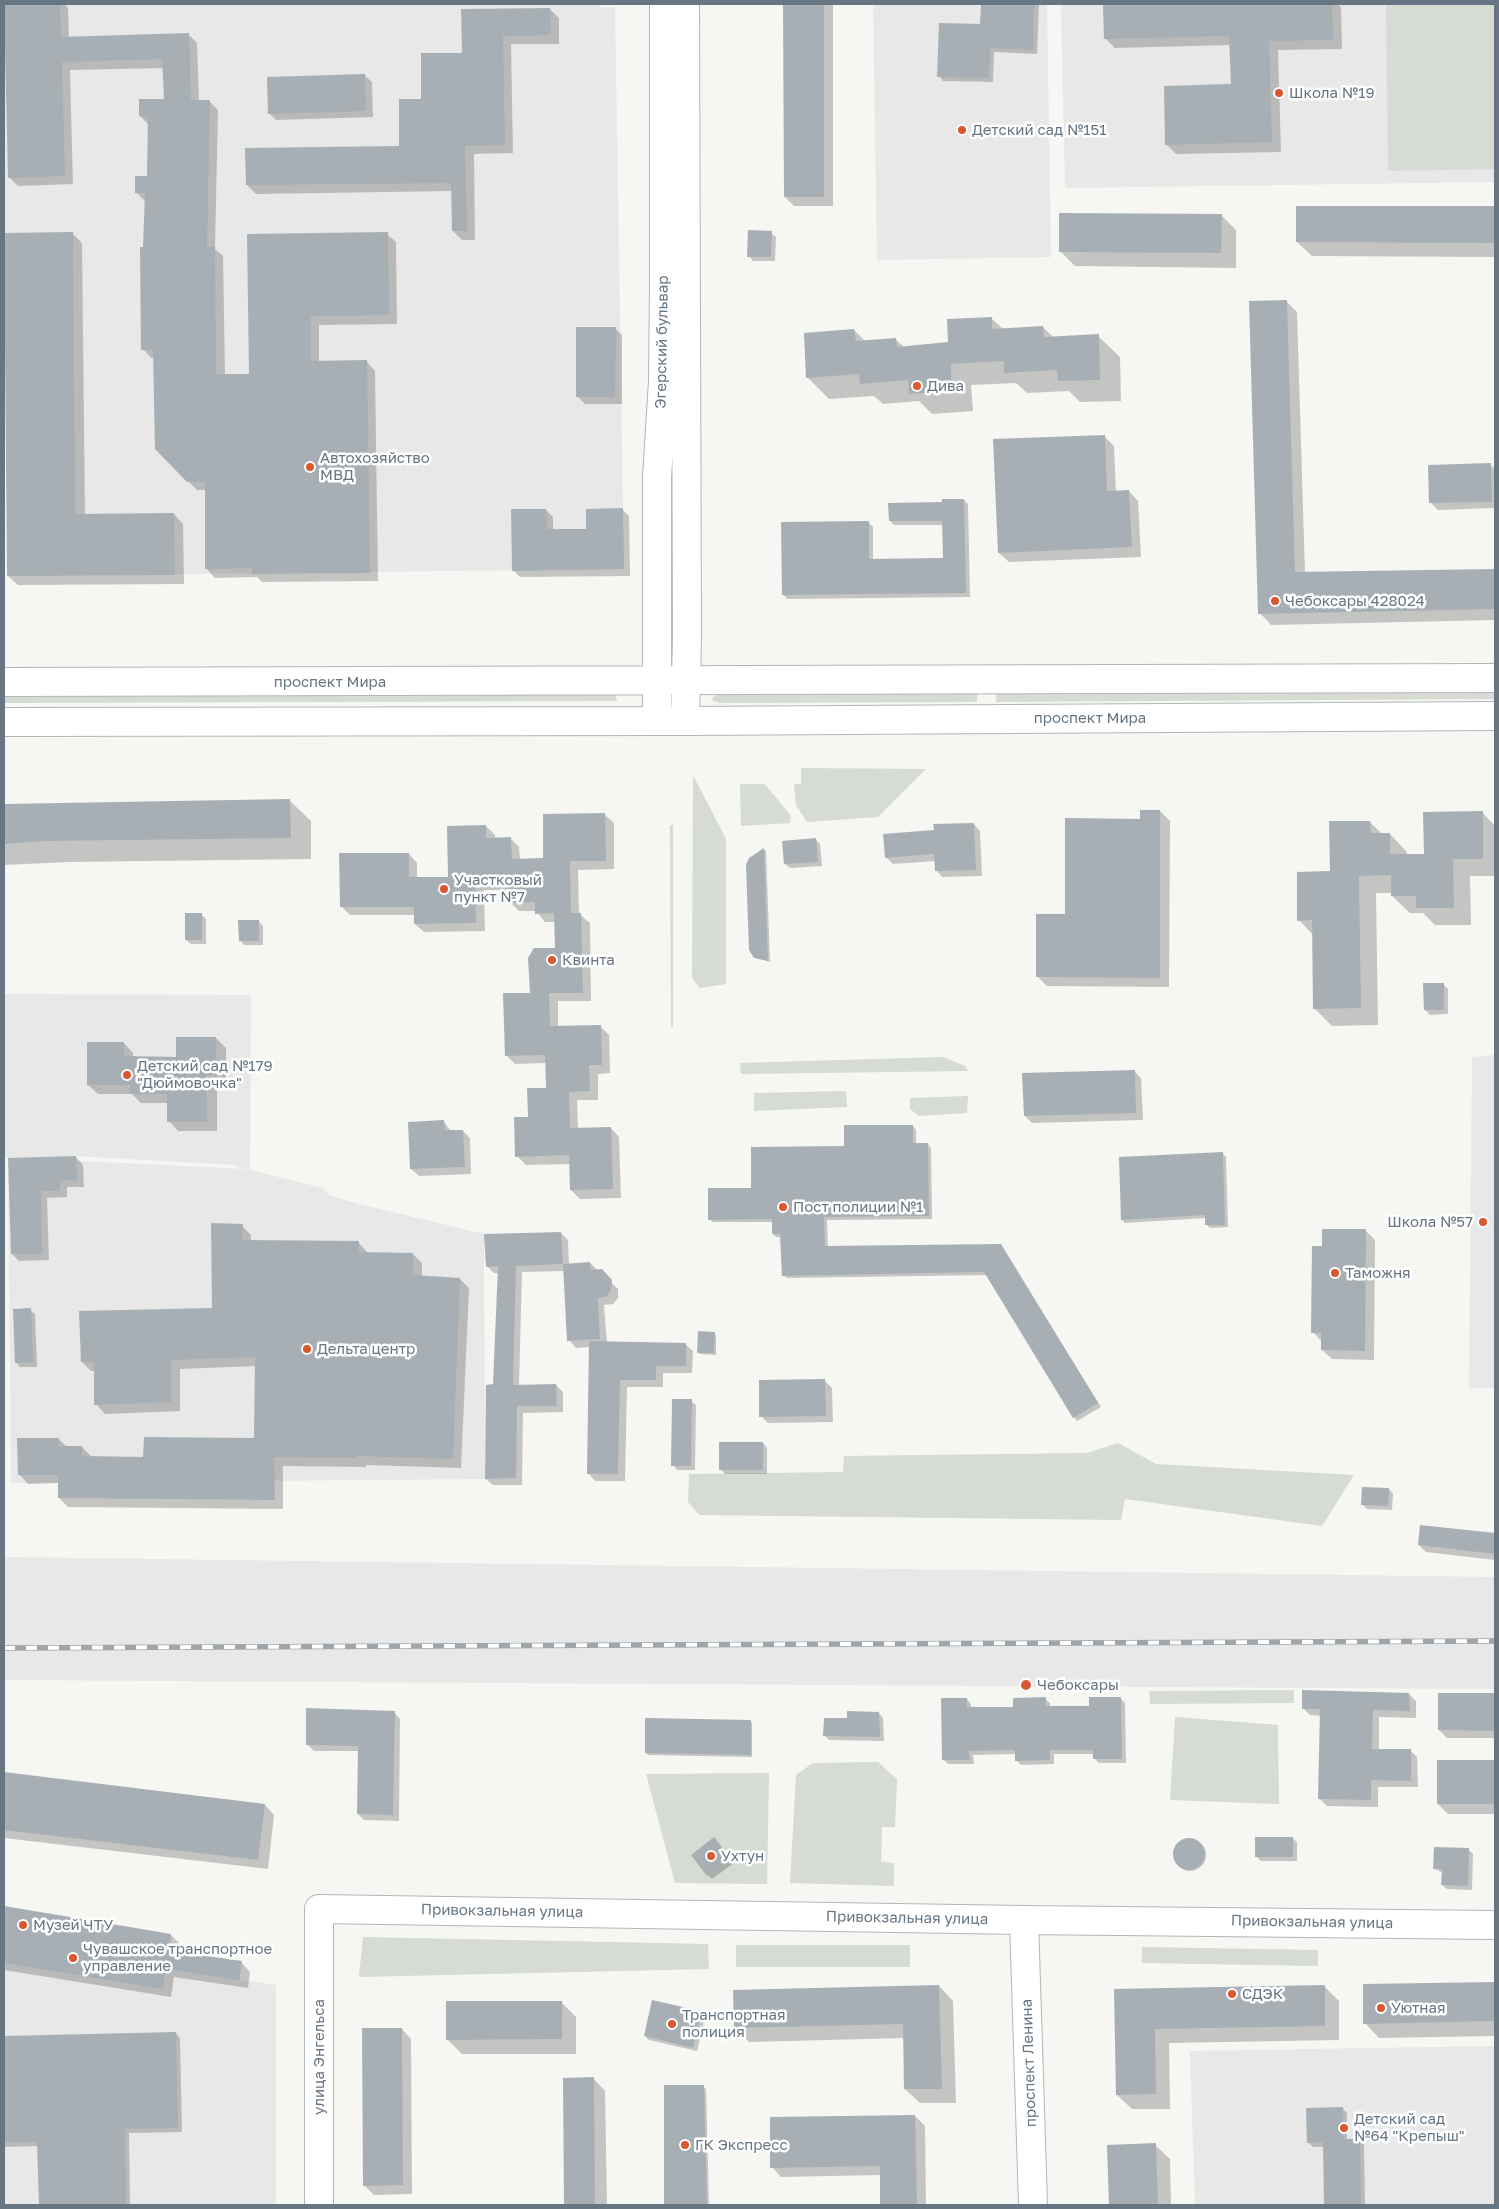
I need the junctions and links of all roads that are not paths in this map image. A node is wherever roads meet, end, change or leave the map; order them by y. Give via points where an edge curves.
1 (664, 4) edge
2 (685, 4) edge
3 (675, 284) junction
4 (657, 478) junction
5 (686, 478) junction
6 (1495, 678) edge
7 (989, 680) junction
8 (657, 681) junction
9 (686, 681) junction
10 (4, 682) edge
11 (1495, 716) edge
12 (989, 719) junction
13 (657, 721) junction
14 (684, 721) junction
15 (4, 722) edge
16 (319, 1909) joint
17 (1024, 1920) junction
18 (1495, 1925) edge
19 (319, 2205) edge
20 (1033, 2205) edge

1 - 3 main road, Эгерский бульвар
2 - 3 main road, Эгерский бульвар
3 - 4 main road, Эгерский бульвар via 663,381
3 - 5 main road, Эгерский бульвар
4 - 5 main road
4 - 8 main road, Эгерский бульвар
5 - 9 main road, Эгерский бульвар
6 - 7 main road
7 - 9 main road
7 - 12 main road
8 - 9 main road, проспект Мира
8 - 10 main road, проспект Мира
8 - 13 main road, Эгерский бульвар
9 - 14 main road, Эгерский бульвар
11 - 12 main road, проспект Мира
12 - 14 main road, проспект Мира
13 - 14 main road, проспект Мира
13 - 15 main road
16 - 17 main road, Привокзальная улица
16 - 19 main road, улица Энгельса
17 - 18 main road, Привокзальная улица
17 - 20 main road, проспект Ленина

